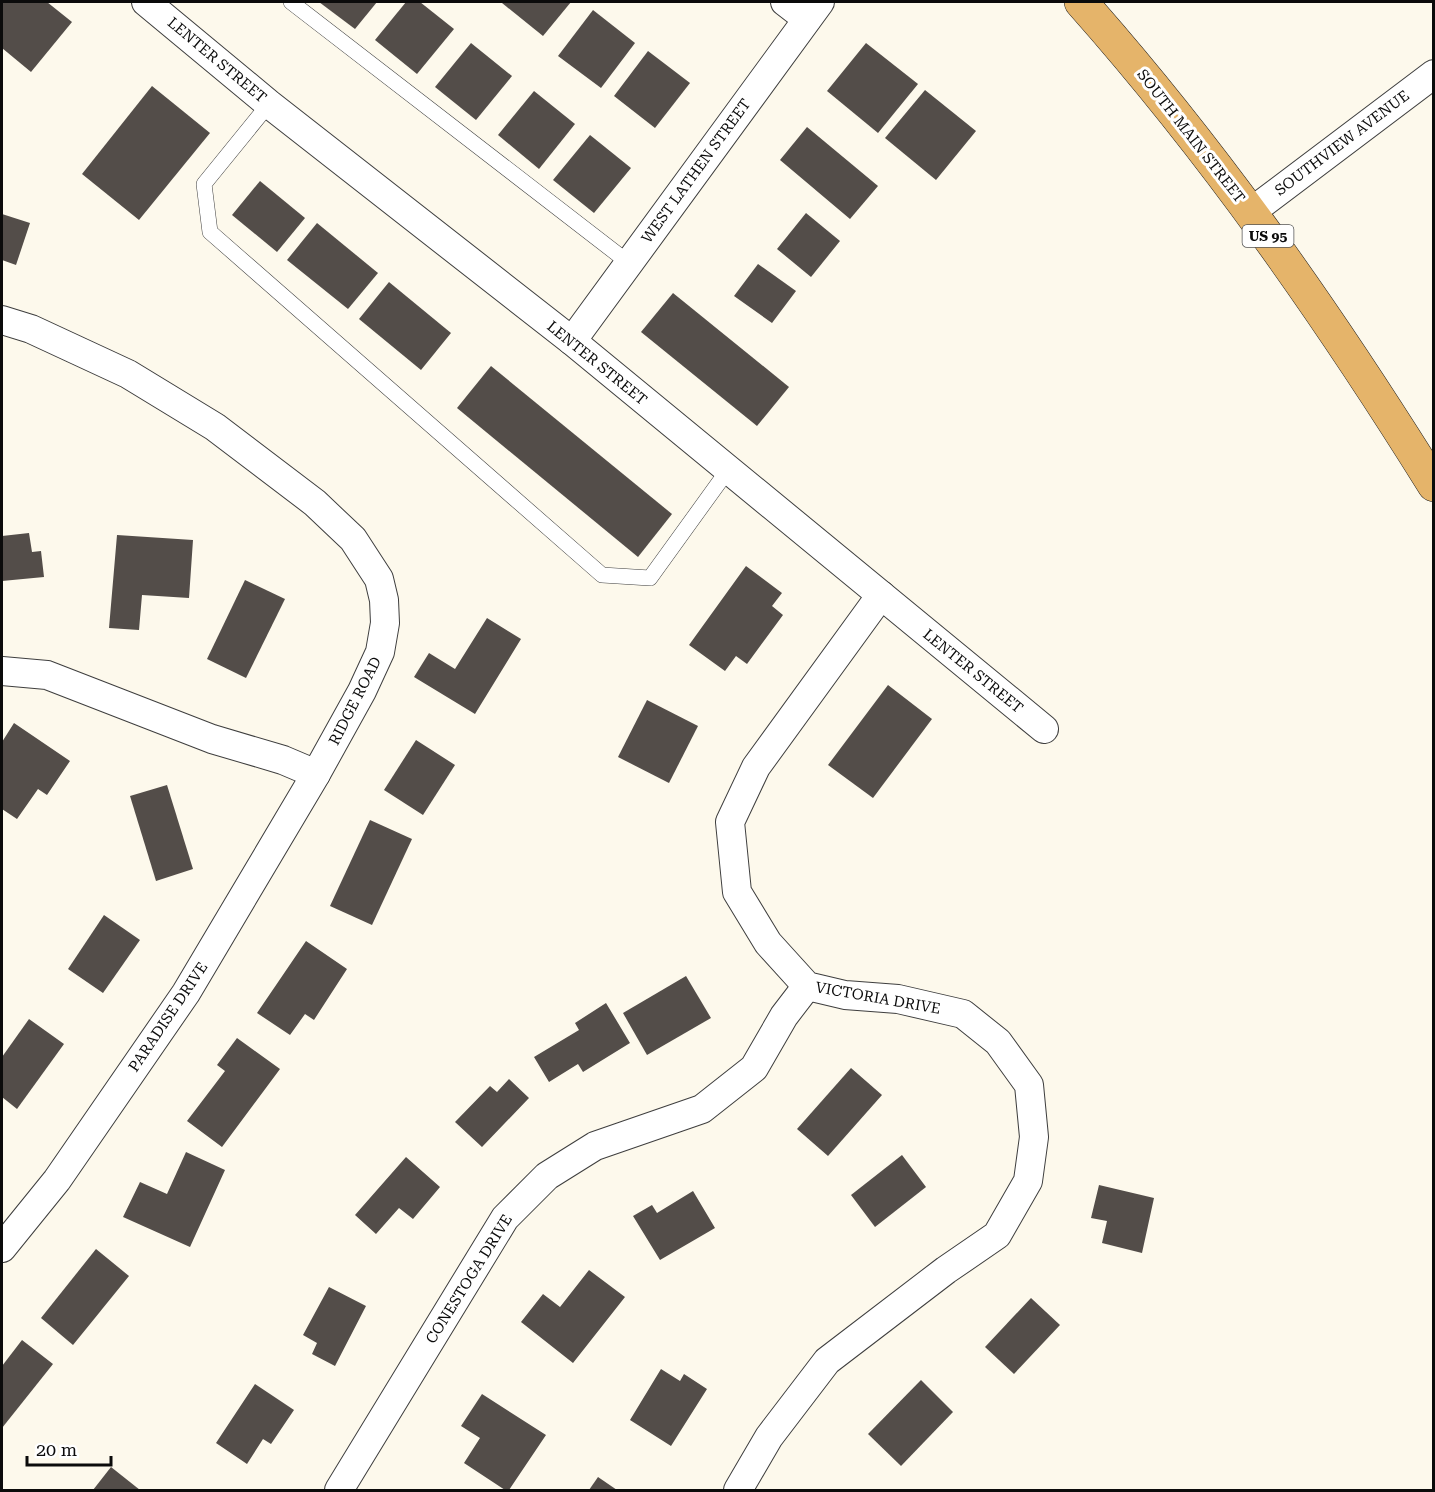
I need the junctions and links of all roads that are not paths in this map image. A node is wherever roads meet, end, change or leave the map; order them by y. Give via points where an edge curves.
1 (146, 2) edge
2 (291, 2) edge
3 (1081, 2) edge
4 (804, 7) edge
5 (1434, 74) edge
6 (269, 104) junction
7 (1251, 212) junction
8 (629, 263) junction
9 (2, 320) edge
10 (572, 341) junction
11 (729, 470) junction
12 (1434, 485) edge
13 (881, 596) junction
14 (2, 671) edge
15 (1044, 729) dead end
16 (316, 774) junction
17 (807, 986) junction
18 (2, 1248) edge
19 (339, 1491) edge
20 (738, 1491) edge

1 - 6 street, LENTER STREET
2 - 8 lane
3 - 7 highway, SOUTH MAIN STREET / US 95 via 1183,121
4 - 8 street, WEST LATHEN STREET
5 - 7 street, SOUTHVIEW AVENUE
6 - 10 street, LENTER STREET
6 - 11 lane via 204,184 210,232 602,575 650,578
7 - 12 highway, SOUTH MAIN STREET / US 95 via 1372,386
8 - 10 street, WEST LATHEN STREET
9 - 16 street, RIDGE ROAD via 31,329 128,374 215,427 315,503 364,554 379,579 384,600 380,652
10 - 11 street, LENTER STREET
11 - 13 street, LENTER STREET
13 - 15 street, LENTER STREET
13 - 17 street, VICTORIA DRIVE via 756,767 730,822 737,892 768,944
14 - 16 street via 47,675 212,740 283,760
16 - 18 street, PARADISE DRIVE via 186,993 57,1180
17 - 19 street, CONESTOGA DRIVE via 784,1016 754,1068 702,1109 595,1146 547,1176 505,1218
17 - 20 street, VICTORIA DRIVE via 845,995 898,999 963,1014 998,1042 1029,1085 1034,1137 1028,1181 997,1235 827,1361 769,1437

